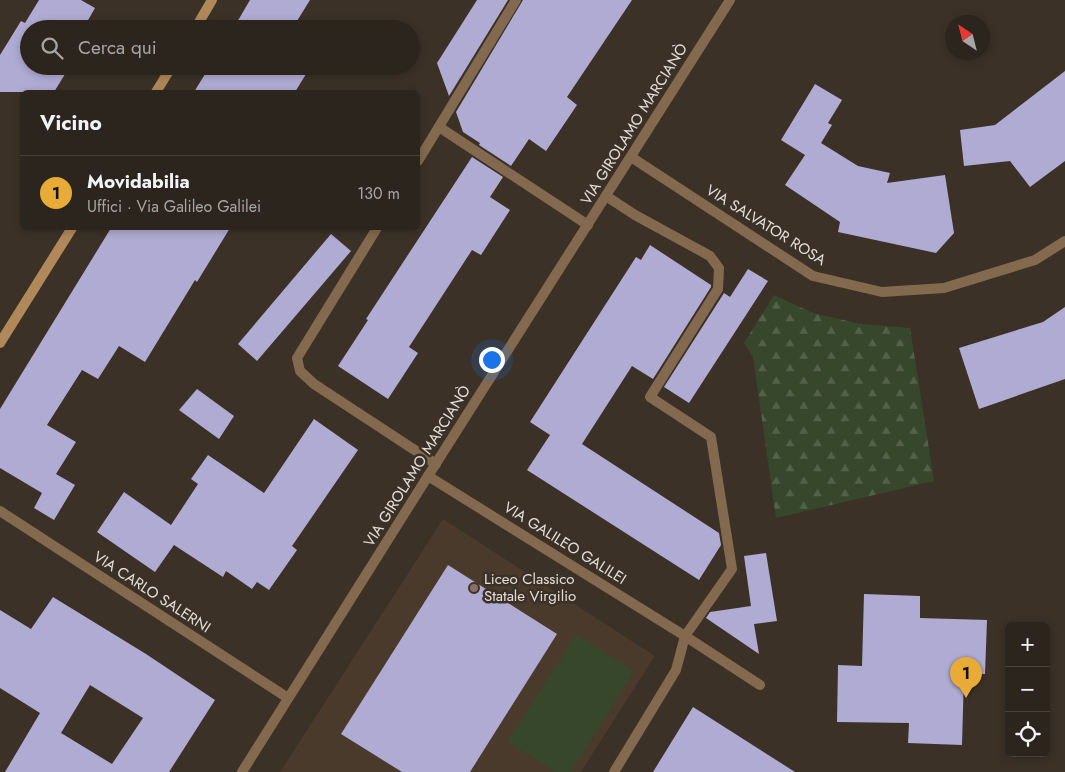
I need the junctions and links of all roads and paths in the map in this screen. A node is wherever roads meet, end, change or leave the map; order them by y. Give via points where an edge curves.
1 (212, 0) edge
2 (516, 0) edge
3 (730, 0) edge
4 (200, 20) edge
5 (166, 75) edge
6 (157, 90) edge
7 (438, 127) junction
8 (631, 157) junction
9 (420, 158) edge
10 (606, 196) junction
11 (588, 225) junction
12 (71, 230) edge
13 (376, 230) edge
14 (1065, 241) edge
15 (0, 343) edge
16 (436, 464) junction
17 (428, 476) junction
18 (0, 511) edge
19 (685, 636) junction
20 (760, 685) dead end
21 (288, 698) junction
22 (242, 772) edge
23 (614, 772) edge

1 - 4 main road
2 - 7 street
3 - 8 street, VIA GIROLAMO MARCIANÒ
5 - 6 main road
7 - 9 street
7 - 11 street
8 - 10 street, VIA GIROLAMO MARCIANÒ
8 - 14 street, VIA SALVATOR ROSA via 813,276 882,292 944,288 1035,260
10 - 11 street, VIA GIROLAMO MARCIANÒ
10 - 19 street via 710,256 719,268 718,289 650,397 711,437 732,569
11 - 16 street, VIA GIROLAMO MARCIANÒ
12 - 15 main road
13 - 16 street via 297,358 300,371 314,384
16 - 17 street, VIA GIROLAMO MARCIANÒ
17 - 19 street, VIA GALILEO GALILEI
17 - 21 street, VIA GIROLAMO MARCIANÒ
18 - 21 street, VIA CARLO SALERNI
19 - 20 street, VIA GALILEO GALILEI
19 - 23 street via 676,670
21 - 22 street, VIA GIROLAMO MARCIANÒ

